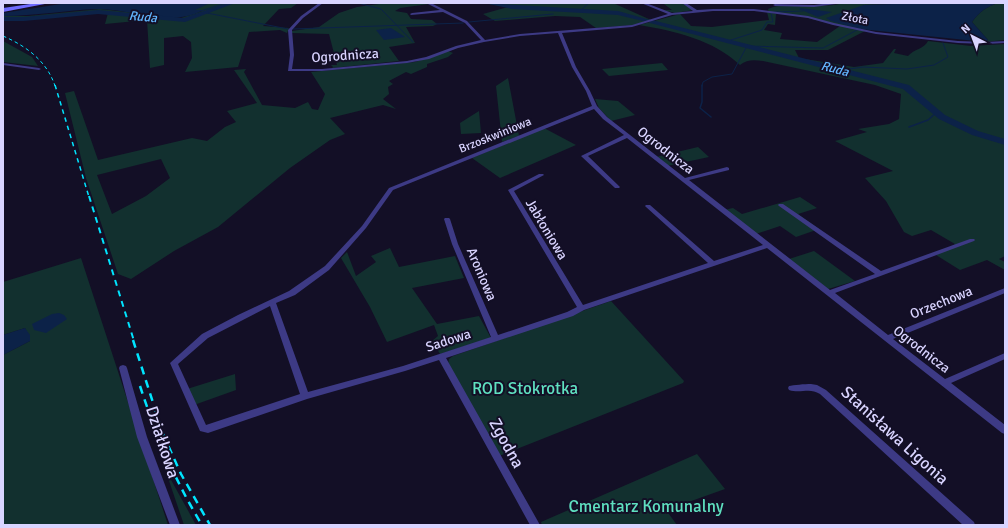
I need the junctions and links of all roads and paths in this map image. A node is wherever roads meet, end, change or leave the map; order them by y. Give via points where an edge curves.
1 (47, 3) edge
2 (321, 3) edge
3 (428, 3) edge
4 (643, 3) edge
5 (684, 3) edge
6 (841, 3) edge
7 (774, 4) edge
8 (3, 10) edge
9 (444, 10) junction
10 (696, 10) junction
11 (763, 11) junction
12 (412, 14) dead end
13 (672, 14) junction
14 (560, 32) junction
15 (484, 41) junction
16 (1005, 42) edge
17 (3, 64) edge
18 (39, 70) dead end
19 (595, 107) junction
20 (627, 136) junction
21 (727, 169) dead end
22 (541, 175) dead end
23 (683, 180) junction
24 (617, 187) dead end
25 (780, 205) dead end
26 (648, 206) dead end
27 (448, 219) dead end
28 (972, 240) dead end
29 (767, 246) junction
30 (712, 264) junction
31 (880, 274) junction
32 (1005, 290) edge
33 (829, 292) junction
34 (272, 302) junction
35 (581, 308) junction
36 (887, 338) junction
37 (496, 339) junction
38 (1005, 356) edge
39 (440, 357) junction
40 (174, 363) joint
41 (123, 368) dead end
42 (944, 383) junction
43 (792, 388) dead end
44 (305, 396) junction
45 (1005, 430) edge
46 (175, 525) edge
47 (535, 525) edge
48 (970, 525) edge

1 - 8 main road
2 - 15 street, Ogrodnicza via 290,30 290,70 322,70 418,60
3 - 9 street
4 - 13 street
5 - 10 street
6 - 7 street via 814,6
7 - 11 street
9 - 12 street
9 - 15 street via 466,22
10 - 11 street, Złota
10 - 13 street, Złota
11 - 16 street, Złota via 808,17 876,33 958,42
13 - 14 street, Złota via 632,26
14 - 15 street, Ogrodnicza
14 - 19 street, Ogrodnicza via 574,67
17 - 18 street
19 - 20 street, Ogrodnicza
19 - 34 street, Brzoskwiniowa via 391,189 364,227 327,268 292,293
20 - 23 street, Ogrodnicza
20 - 24 street via 584,156
21 - 23 street
22 - 35 street, Jabłoniowa via 511,190
23 - 29 street, Ogrodnicza
25 - 31 street
26 - 30 street
27 - 37 street, Aroniowa via 455,244
28 - 31 street
29 - 30 street, Sadowa
29 - 33 street, Ogrodnicza
30 - 35 street, Sadowa
31 - 33 street
32 - 36 street, Orzechowa
33 - 36 street, Ogrodnicza
34 - 40 street, Brzoskwiniowa via 205,336
34 - 44 street
35 - 37 street, Sadowa
36 - 42 street, Ogrodnicza
37 - 39 street, Sadowa
38 - 42 street
39 - 44 street, Sadowa
39 - 47 street, Zgodna
40 - 44 street, Sadowa via 203,428
41 - 46 street, Działkowa via 142,437
42 - 45 street, Ogrodnicza
43 - 48 street, Stanisława Ligonia via 810,386 820,389

